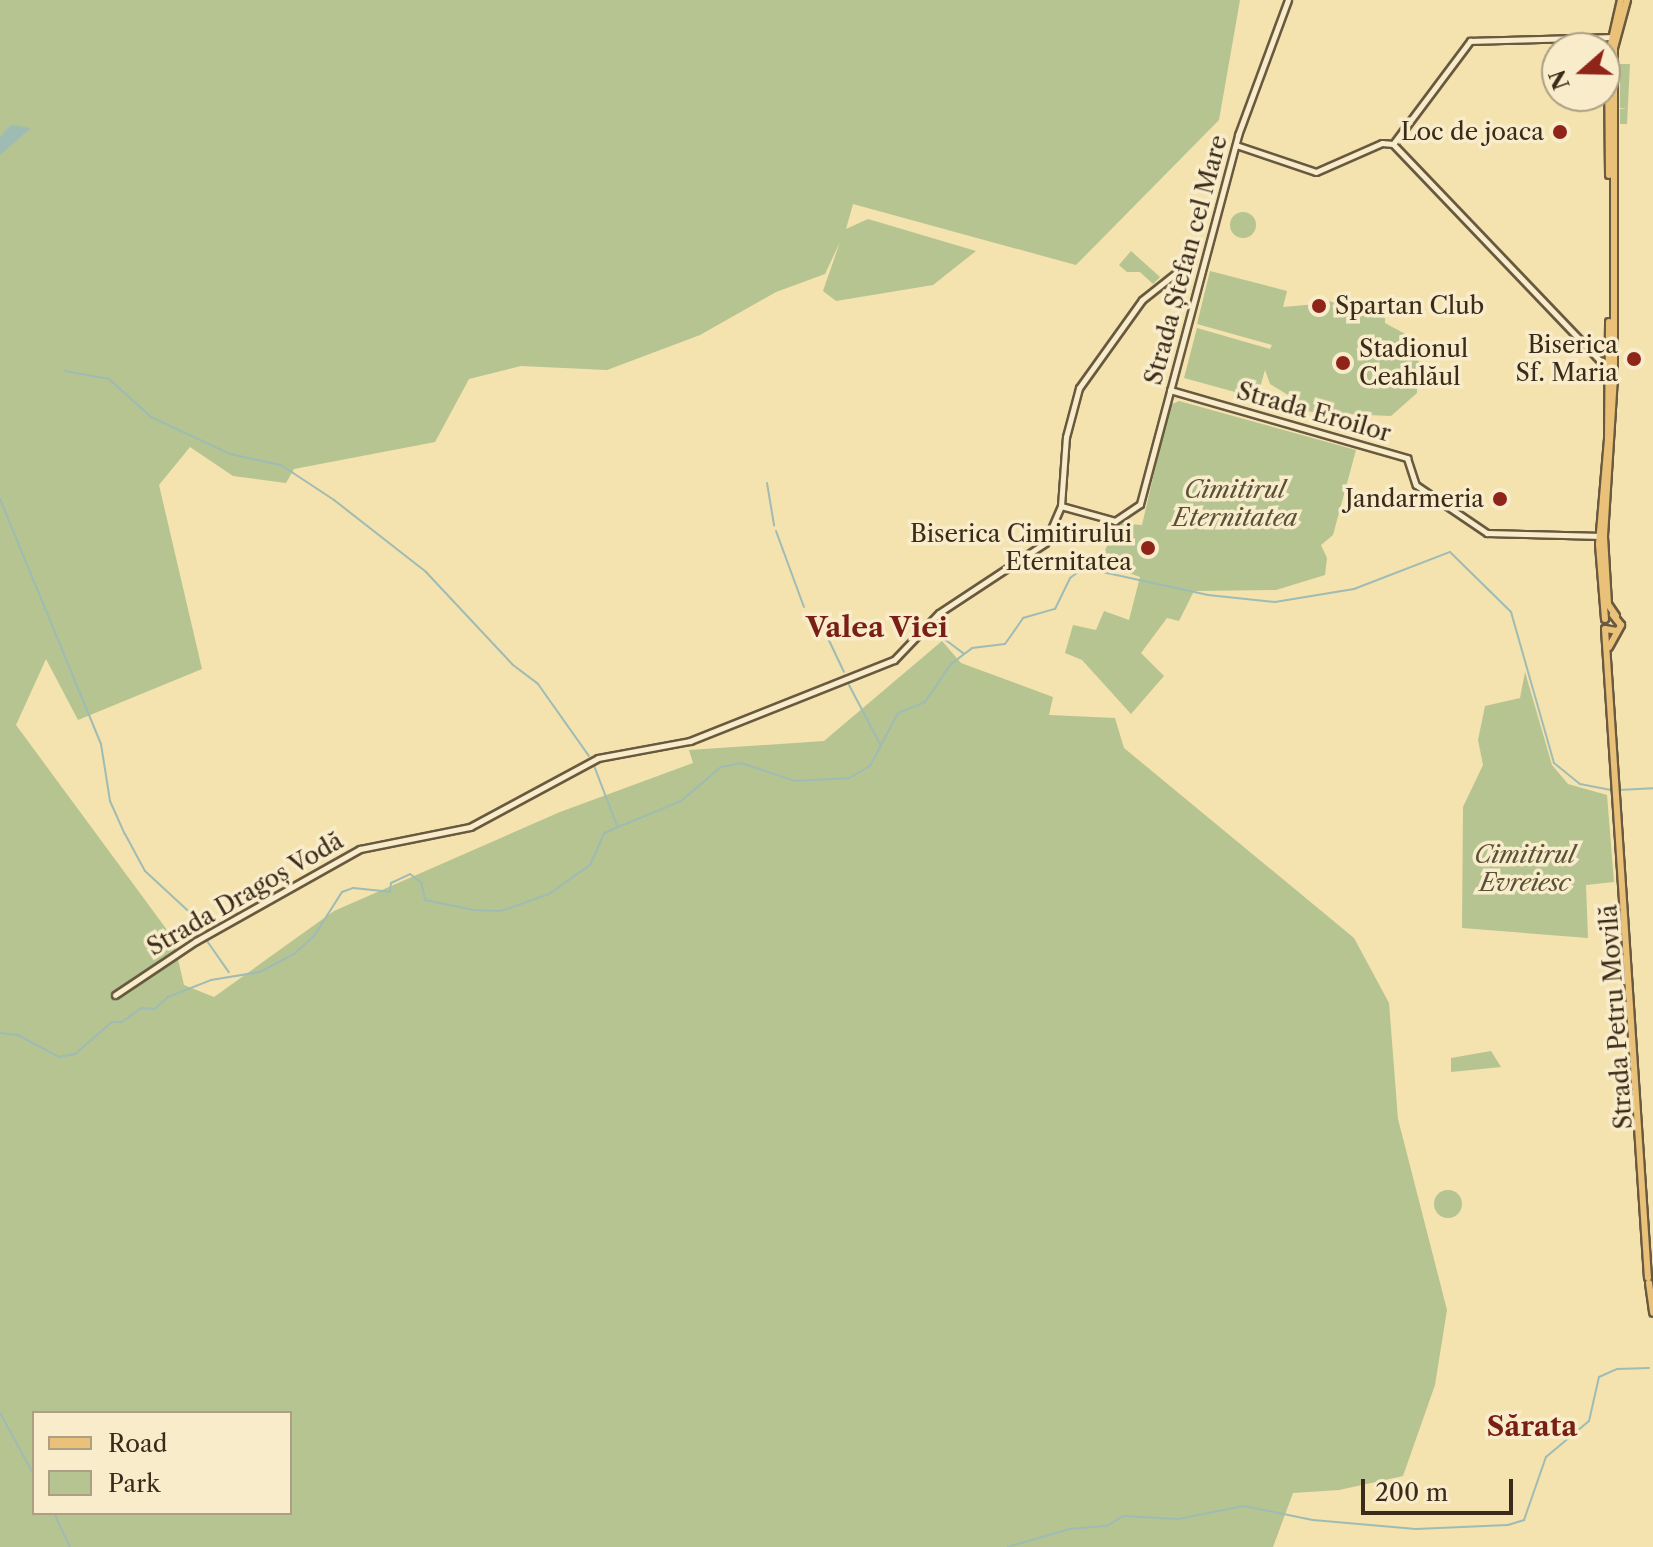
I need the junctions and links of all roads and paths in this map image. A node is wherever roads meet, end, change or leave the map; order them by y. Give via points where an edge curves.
1 (1288, 0) edge
2 (1624, 0) edge
3 (1614, 32) edge
4 (1541, 39) edge
5 (1612, 112) edge
6 (1393, 144) junction
7 (1236, 145) junction
8 (1191, 261) dead end
9 (1612, 371) junction
10 (1170, 390) junction
11 (1061, 506) junction
12 (1602, 536) junction
13 (1616, 616) junction
14 (1605, 619) junction
15 (1605, 629) junction
16 (1617, 631) junction
17 (1608, 651) junction
18 (115, 995) dead end
19 (1649, 1247) junction
20 (1653, 1256) edge
21 (1653, 1270) edge
22 (1650, 1283) edge
23 (1653, 1313) edge

1 - 7 street, Strada Ștefan cel Mare
2 - 3 main road
2 - 9 main road via 1614,48
4 - 6 street via 1472,41
5 - 9 main road
6 - 7 street via 1382,143 1316,172
6 - 9 street
7 - 10 street, Strada Ștefan cel Mare
8 - 11 street, Strada Dragoș Vodă via 1142,300 1079,388 1064,450
9 - 12 main road
10 - 11 street, Strada Ștefan cel Mare via 1140,504 1115,521
10 - 12 street, Strada Eroilor via 1407,458 1416,485 1487,533
11 - 18 street, Strada Dragoș Vodă via 1040,549 939,613 885,664 690,741 598,758 470,827 360,849 196,941
12 - 13 main road via 1608,604
12 - 14 main road, Strada Petru Movilă
13 - 14 main road
13 - 16 main road via 1621,622
14 - 15 main road, Strada Petru Movilă
15 - 16 main road
15 - 17 main road, Strada Petru Movilă
16 - 17 main road
17 - 19 main road, Strada Petru Movilă
19 - 20 main road, Strada Petru Movilă
19 - 22 main road, Strada Petru Movilă
21 - 22 main road
22 - 23 main road, Strada Petru Movilă

